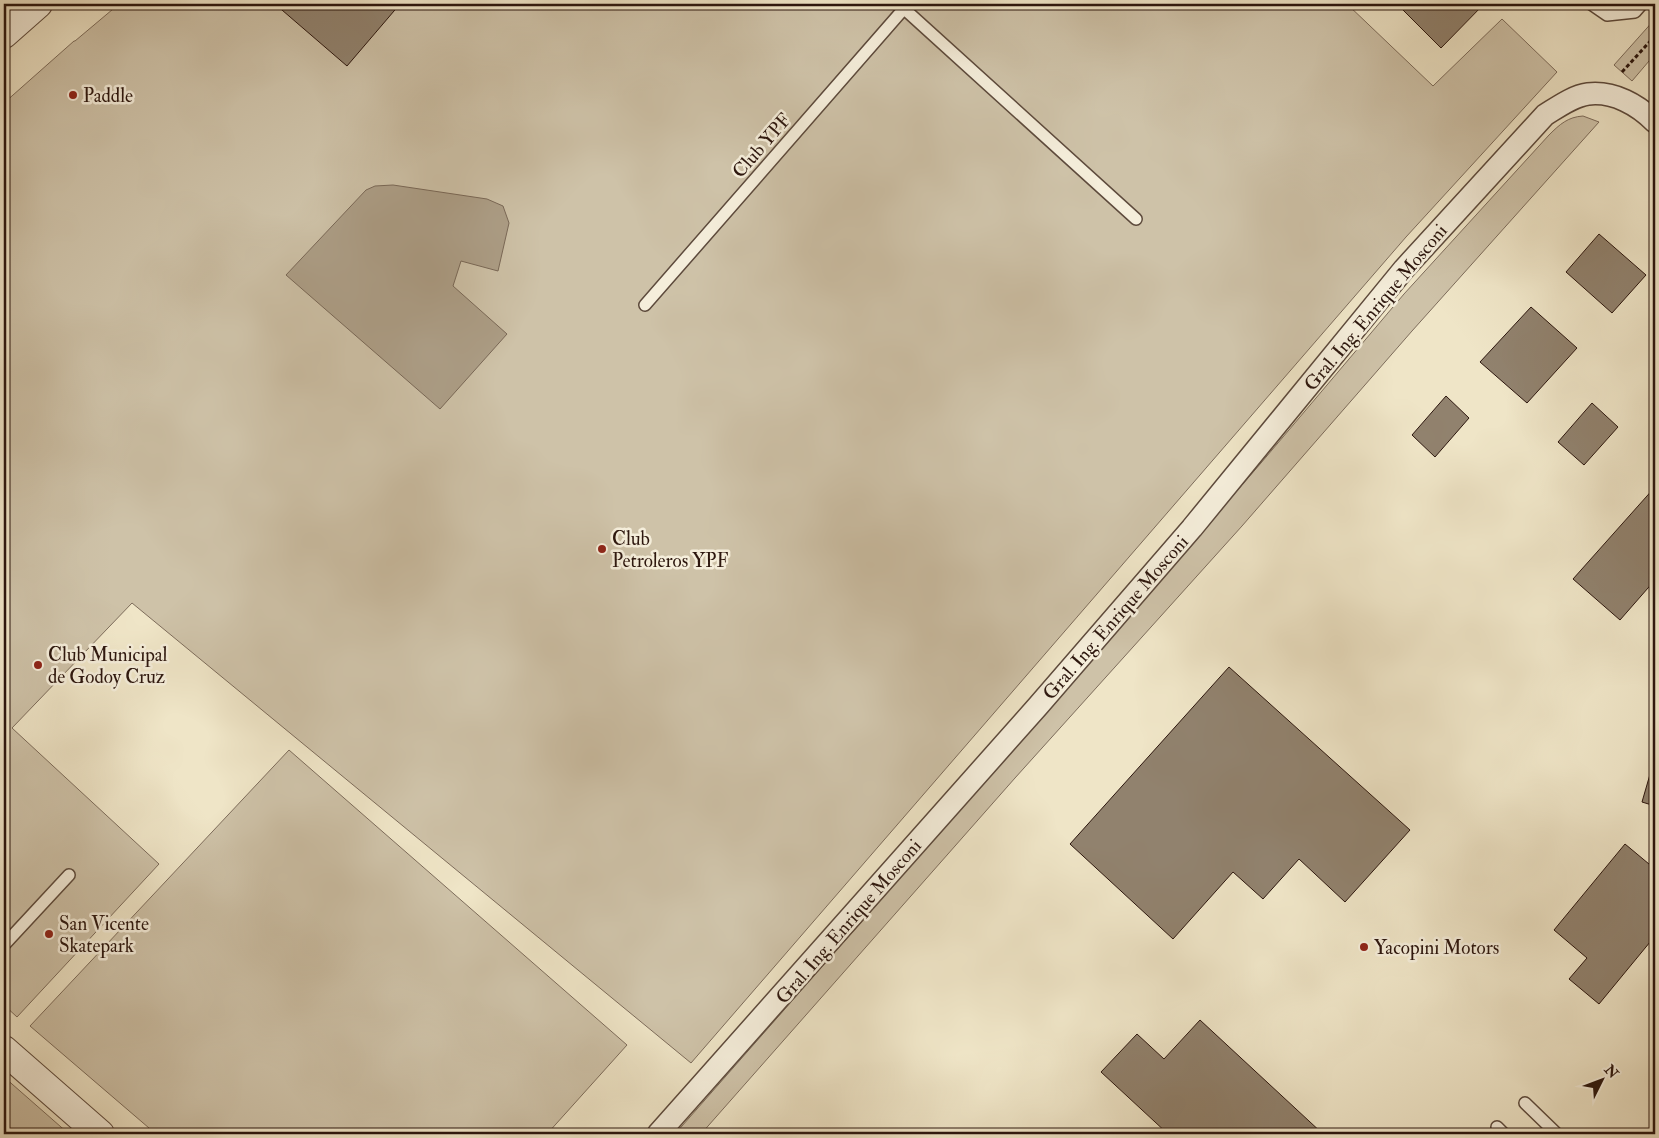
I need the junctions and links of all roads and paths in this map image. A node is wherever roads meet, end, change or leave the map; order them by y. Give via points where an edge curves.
1 (38, 4) edge
2 (1591, 4) edge
3 (1642, 4) edge
4 (903, 5) edge
5 (4, 34) edge
6 (1655, 122) edge
7 (1136, 219) dead end
8 (645, 305) dead end
9 (69, 875) dead end
10 (4, 945) edge
11 (4, 1050) edge
12 (1525, 1103) dead end
13 (100, 1134) edge
14 (658, 1134) edge
15 (1557, 1134) edge

1 - 5 street
2 - 3 lane via 1607,15 1635,12
4 - 7 lane, Club YPF
4 - 8 lane, Club YPF
6 - 14 street, Gral. Ing. Enrique Mosconi via 1630,102 1587,94 1545,115 1404,268 1192,528
9 - 10 lane
11 - 13 street
12 - 15 lane

